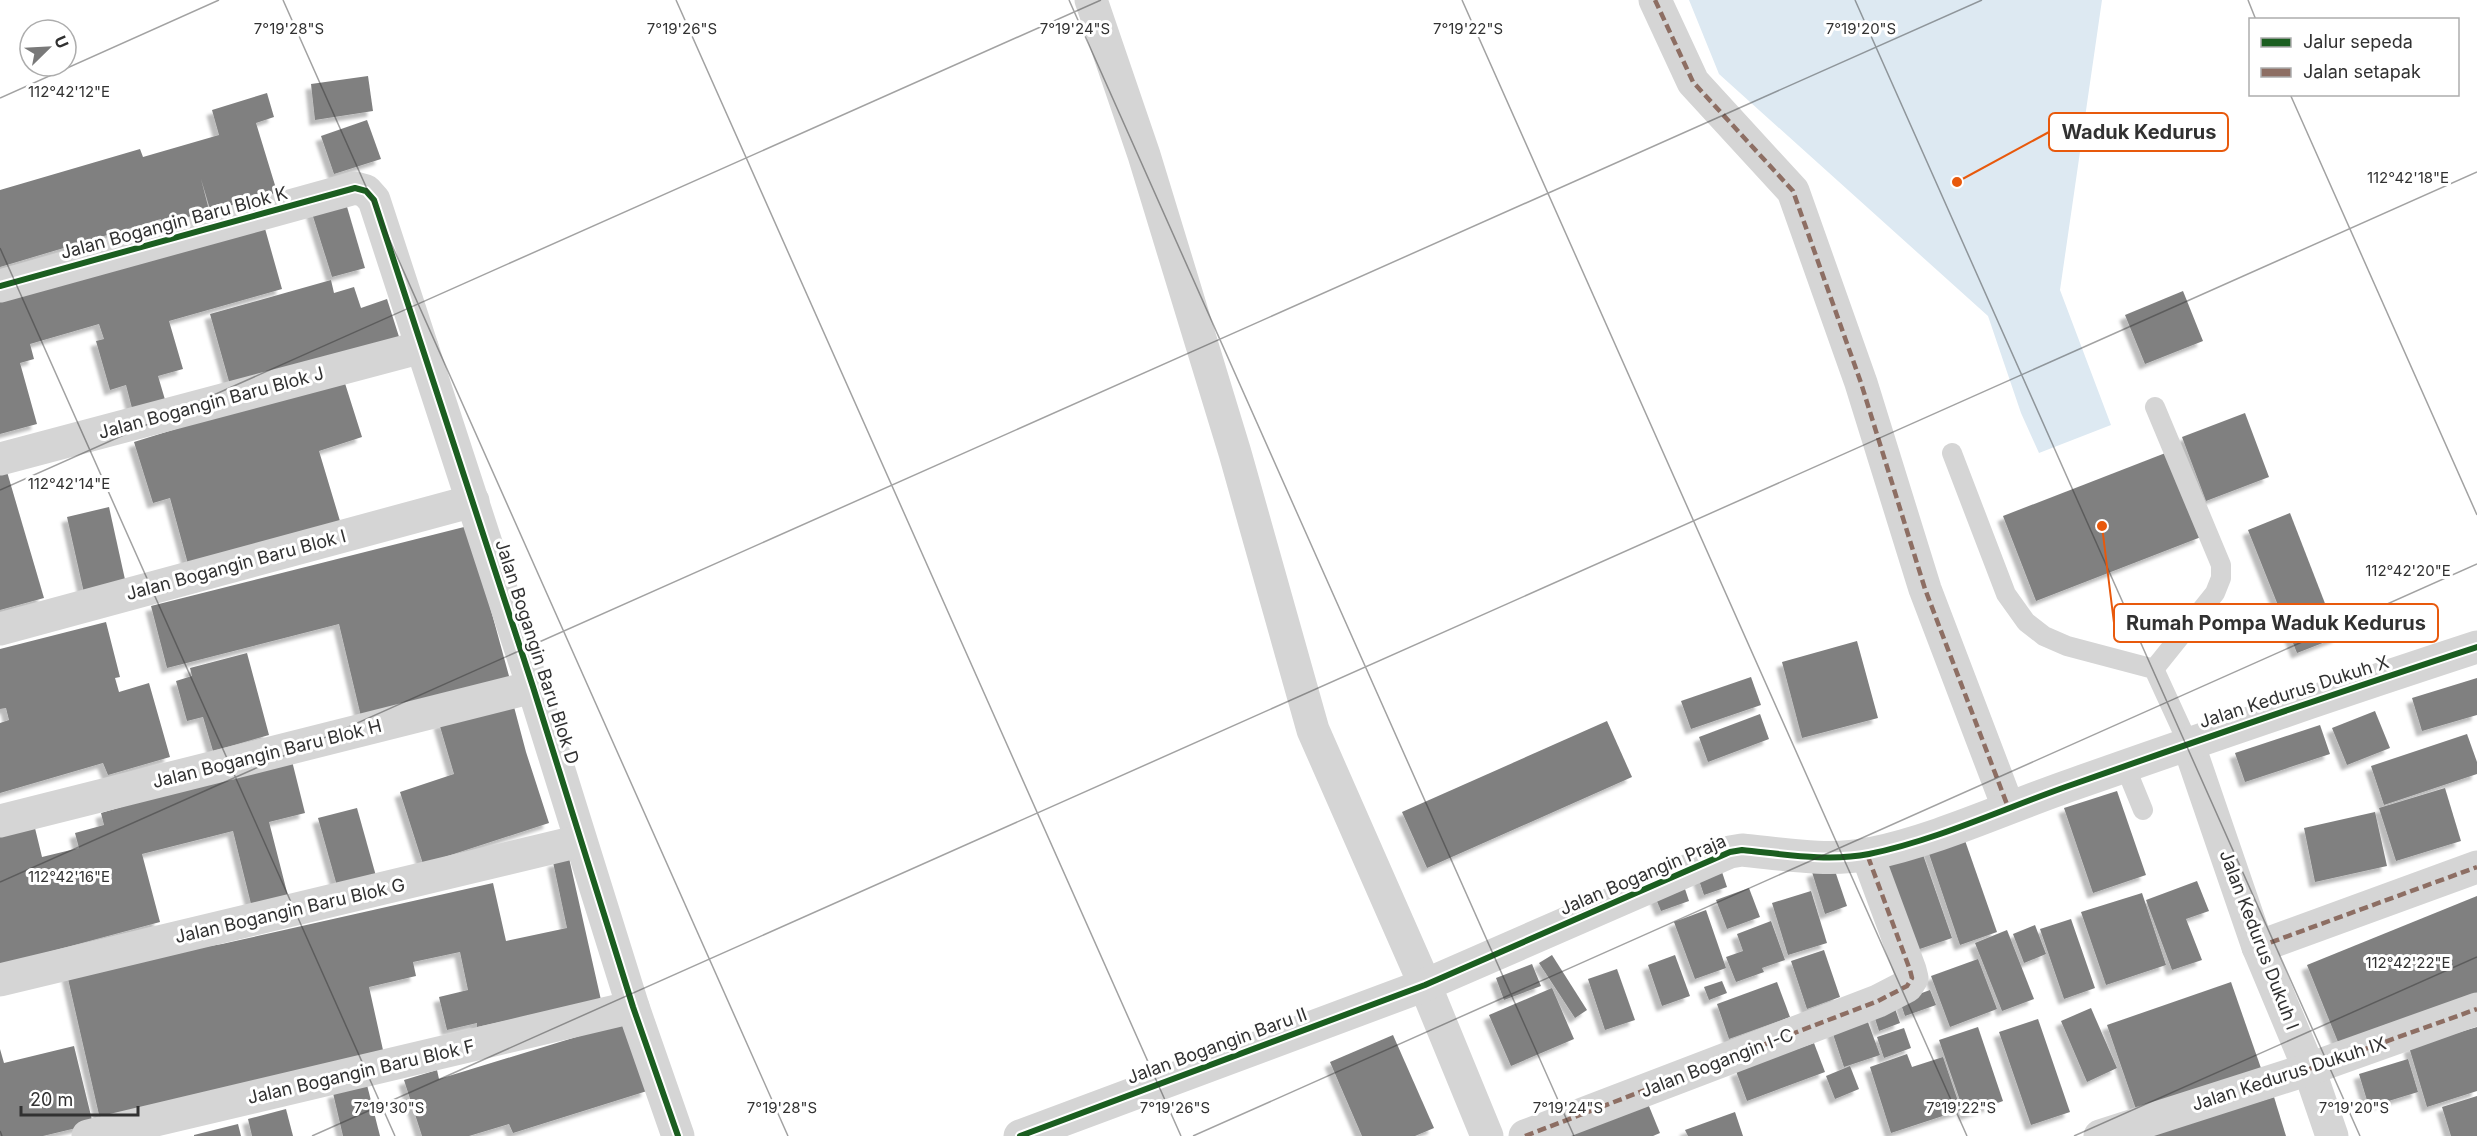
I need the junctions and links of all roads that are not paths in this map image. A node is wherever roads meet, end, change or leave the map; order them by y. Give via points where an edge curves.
1 (1091, 0) edge
2 (1655, 0) edge
3 (355, 188) joint
4 (0, 286) edge
5 (422, 347) junction
6 (2155, 407) dead end
7 (1953, 453) dead end
8 (0, 459) edge
9 (473, 501) junction
10 (0, 629) edge
11 (2477, 647) edge
12 (2154, 669) junction
13 (533, 687) junction
14 (2188, 743) junction
15 (2124, 766) junction
16 (2008, 807) junction
17 (2143, 810) dead end
18 (0, 821) edge
19 (580, 841) junction
20 (1867, 854) junction
21 (2477, 867) edge
22 (2258, 947) junction
23 (0, 980) edge
24 (1425, 985) junction
25 (633, 1007) junction
26 (2477, 1009) edge
27 (2309, 1069) junction
28 (88, 1136) edge
29 (678, 1136) edge
30 (1020, 1136) edge
31 (1487, 1136) edge
32 (1525, 1136) edge
33 (2100, 1136) edge
34 (2332, 1136) edge

1 - 24 street via 1144,155 1235,453 1312,730
2 - 16 street via 1693,82 1793,191 1861,383 1925,589
3 - 4 street, Jalan Bogangin Baru Blok K
3 - 5 street, Jalan Bogangin Baru Blok D via 366,191 374,200
5 - 8 street, Jalan Bogangin Baru Blok J
5 - 9 street, Jalan Bogangin Baru Blok D
6 - 12 lane via 2221,565 2221,578 2215,593
7 - 12 lane via 2006,594 2026,622 2067,646
9 - 10 street, Jalan Bogangin Baru Blok I
9 - 13 street, Jalan Bogangin Baru Blok D
11 - 14 street, Jalan Kedurus Dukuh X
12 - 14 lane
13 - 18 street, Jalan Bogangin Baru Blok H
13 - 19 street, Jalan Bogangin Baru Blok D
14 - 15 street, Jalan Bogangin Praja
14 - 22 street, Jalan Kedurus Dukuh I
15 - 16 street, Jalan Bogangin Praja
15 - 17 lane
16 - 20 street, Jalan Bogangin Praja via 1926,839
19 - 23 street, Jalan Bogangin Baru Blok G
19 - 25 street, Jalan Bogangin Baru Blok D
20 - 24 street, Jalan Bogangin Praja via 1834,858 1730,852
20 - 32 street, Jalan Bogangin I-C via 1910,970 1912,978 1907,986 1878,1001
21 - 22 street
22 - 27 street, Jalan Kedurus Dukuh I
24 - 30 street, Jalan Bogangin Baru II
24 - 31 street
25 - 28 street, Jalan Bogangin Baru Blok F
25 - 29 street, Jalan Bogangin Baru Blok D
26 - 27 street, Jalan Kedurus Dukuh IX
27 - 33 street, Jalan Kedurus Dukuh IX
27 - 34 street, Jalan Kedurus Dukuh I

